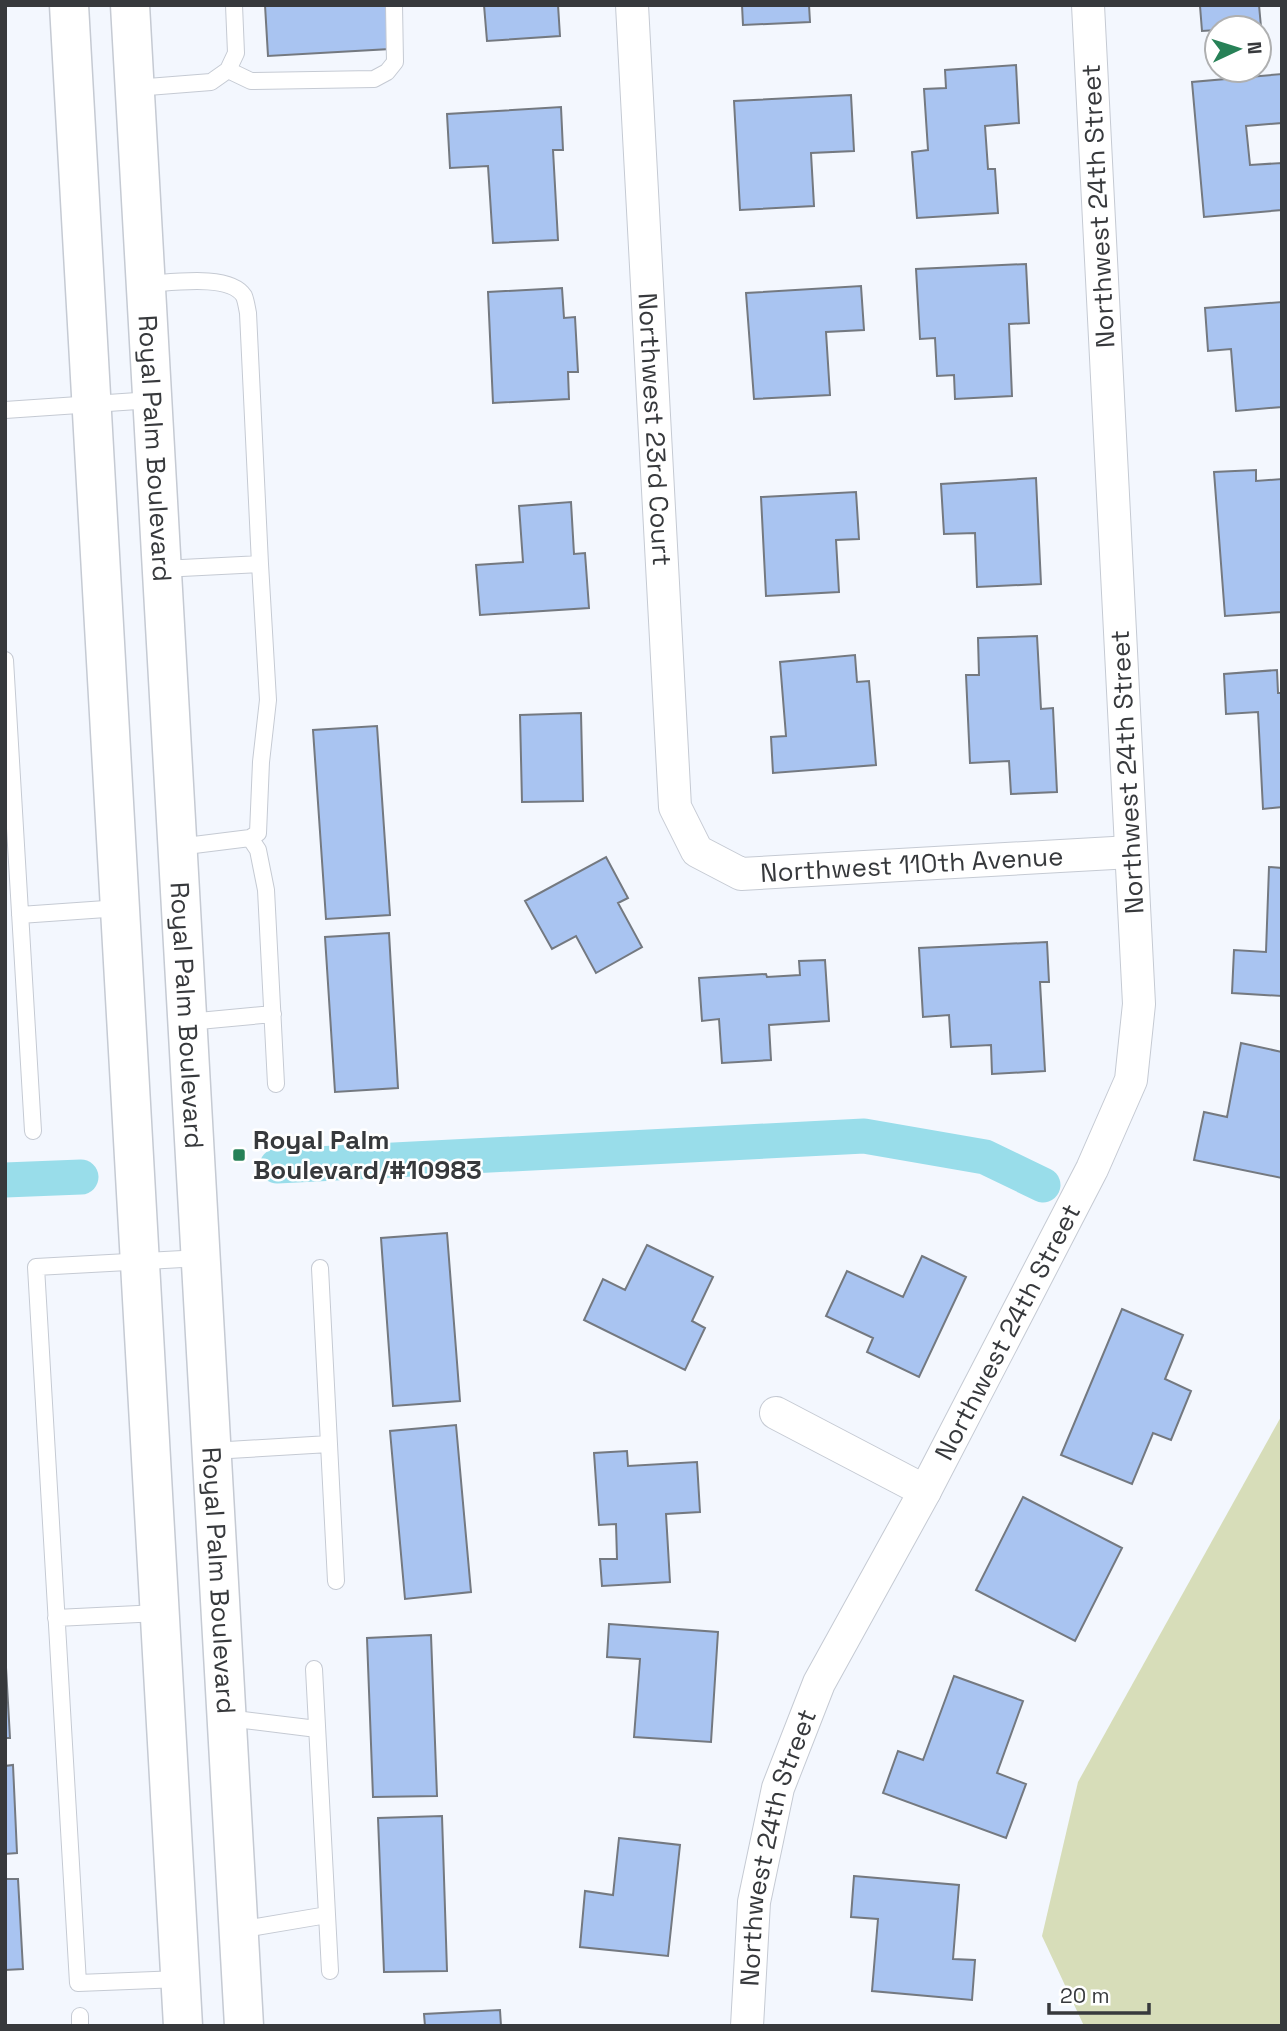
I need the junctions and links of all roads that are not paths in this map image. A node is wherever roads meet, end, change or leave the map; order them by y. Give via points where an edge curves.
1 (69, 5) edge
2 (130, 5) edge
3 (234, 5) edge
4 (394, 5) edge
5 (632, 5) edge
6 (1088, 5) edge
7 (228, 70) junction
8 (135, 88) junction
9 (146, 284) junction
10 (152, 400) junction
11 (92, 404) junction
12 (5, 410) edge
13 (260, 564) junction
14 (162, 569) junction
15 (5, 660) edge
16 (250, 838) junction
17 (178, 846) junction
18 (697, 851) joint
19 (1131, 852) junction
20 (120, 908) junction
21 (20, 915) junction
22 (272, 1014) junction
23 (187, 1022) junction
24 (276, 1084) dead end
25 (33, 1131) dead end
26 (201, 1258) junction
27 (140, 1261) junction
28 (320, 1268) dead end
29 (776, 1413) dead end
30 (329, 1444) junction
31 (212, 1451) junction
32 (926, 1491) junction
33 (336, 1581) dead end
34 (159, 1613) junction
35 (56, 1618) junction
36 (314, 1669) dead end
37 (227, 1718) junction
38 (317, 1730) junction
39 (327, 1914) junction
40 (239, 1930) junction
41 (330, 1971) dead end
42 (180, 1979) junction
43 (183, 2026) edge
44 (244, 2026) edge
45 (747, 2026) edge

1 - 11 main road
2 - 8 main road, Royal Palm Boulevard
3 - 7 lane via 236,53
4 - 7 lane via 395,62 374,79 251,80
5 - 18 street, Northwest 23rd Court via 675,807
6 - 19 street, Northwest 24th Street
7 - 8 lane via 211,82
8 - 9 main road, Royal Palm Boulevard
9 - 10 main road, Royal Palm Boulevard
9 - 13 lane via 210,281 234,286 244,297
10 - 11 lane
10 - 14 main road, Royal Palm Boulevard
11 - 12 lane
11 - 20 main road
13 - 14 lane
13 - 16 lane via 268,700 258,833
14 - 17 main road, Royal Palm Boulevard
15 - 21 lane
16 - 17 lane
16 - 22 lane via 258,850 266,890
17 - 23 main road, Royal Palm Boulevard
18 - 19 street, Northwest 110th Avenue via 741,874
19 - 32 street, Northwest 24th Street via 1139,1004 1131,1080 1092,1168
20 - 21 lane
20 - 27 main road
21 - 25 lane
22 - 23 lane
22 - 24 lane
23 - 26 main road, Royal Palm Boulevard
26 - 27 lane
26 - 31 main road, Royal Palm Boulevard
27 - 34 main road
27 - 35 lane via 36,1267
28 - 30 lane
29 - 32 street, Northwest 24th Street
30 - 31 lane
30 - 33 lane
31 - 37 main road, Royal Palm Boulevard
32 - 45 street, Northwest 24th Street via 819,1683 778,1788 754,1902
34 - 35 lane
34 - 42 main road
35 - 42 lane via 78,1983
36 - 38 lane
37 - 38 lane
37 - 40 main road, Royal Palm Boulevard
38 - 39 lane
39 - 40 lane
39 - 41 lane
40 - 44 main road, Royal Palm Boulevard
42 - 43 main road

